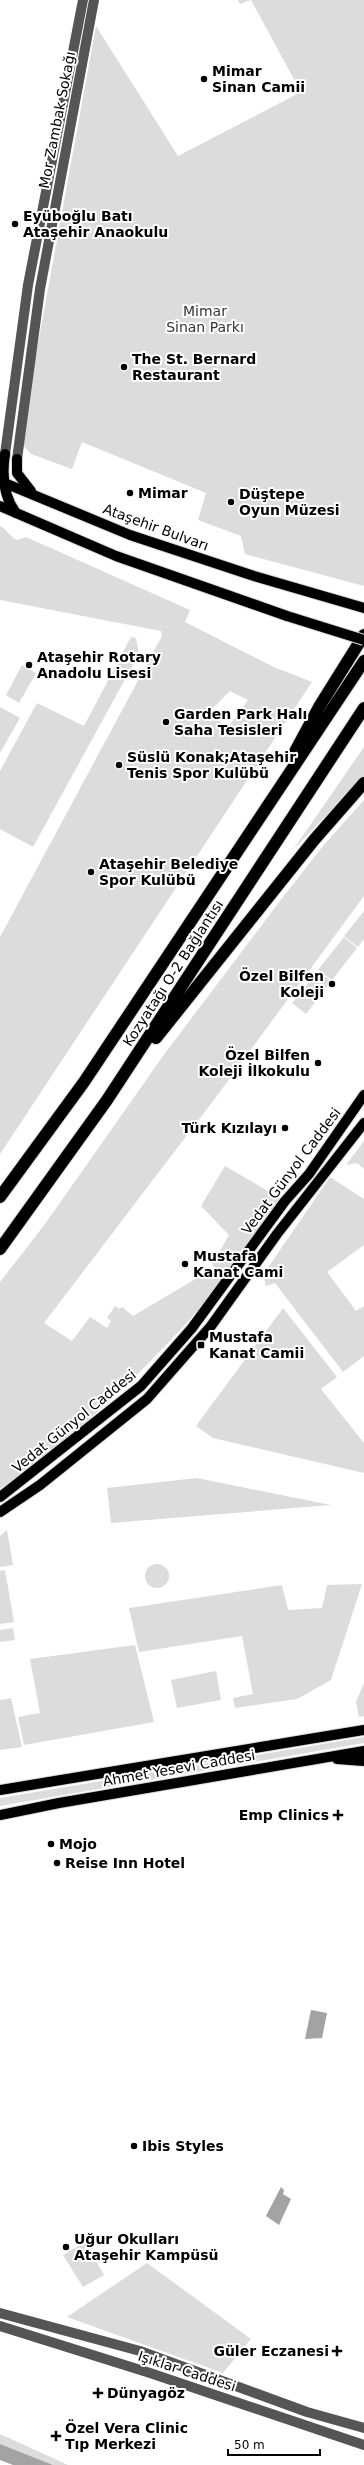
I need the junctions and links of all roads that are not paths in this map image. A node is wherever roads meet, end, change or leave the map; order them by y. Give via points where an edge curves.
1 (83, 0) edge
2 (94, 0) edge
3 (2, 455) edge
4 (17, 459) junction
5 (2, 483) edge
6 (34, 494) junction
7 (0, 506) edge
8 (16, 514) junction
9 (364, 608) edge
10 (364, 635) edge
11 (364, 640) edge
12 (364, 661) edge
13 (364, 708) edge
14 (364, 783) edge
15 (246, 838) junction
16 (364, 1095) edge
17 (107, 1100) junction
18 (364, 1123) edge
19 (0, 1197) edge
20 (0, 1249) edge
21 (0, 1497) edge
22 (0, 1512) edge
23 (364, 1730) edge
24 (364, 1751) edge
25 (315, 1758) junction
26 (364, 1761) edge
27 (0, 1790) edge
28 (0, 1815) edge
29 (0, 2313) edge
30 (0, 2326) edge
31 (364, 2428) edge
32 (364, 2445) edge

1 - 3 street, Mor Zambak Sokağı via 28,285
2 - 4 street, Mor Zambak Sokağı via 40,289
3 - 5 main road
4 - 5 main road via 12,474
4 - 6 main road via 17,473
5 - 6 main road, Ataşehir Bulvarı
5 - 8 main road via 9,504
6 - 9 main road, Ataşehir Bulvarı via 130,535 254,576
7 - 8 main road
8 - 11 main road, bridge via 116,556
10 - 15 highway via 319,707
12 - 15 highway, Kozyatağı O-2 Bağlantısı
13 - 17 highway, Kozyatağı O-2 Bağlantısı
14 - 17 highway via 314,840
15 - 19 highway, Kozyatağı O-2 Bağlantısı via 84,1082
16 - 21 main road, Vedat Günyol Caddesi via 309,1174 285,1200 192,1328 146,1381
17 - 20 highway, Kozyatağı O-2 Bağlantısı
18 - 22 main road, Vedat Günyol Caddesi via 277,1234 211,1326 147,1399 40,1485
23 - 27 main road, Ahmet Yesevi Caddesi
24 - 25 main road, Ahmet Yesevi Caddesi
25 - 26 main road
25 - 28 main road, Ahmet Yesevi Caddesi
29 - 31 street, Işıklar Caddesi via 140,2351 307,2412
30 - 32 street, Işıklar Caddesi

